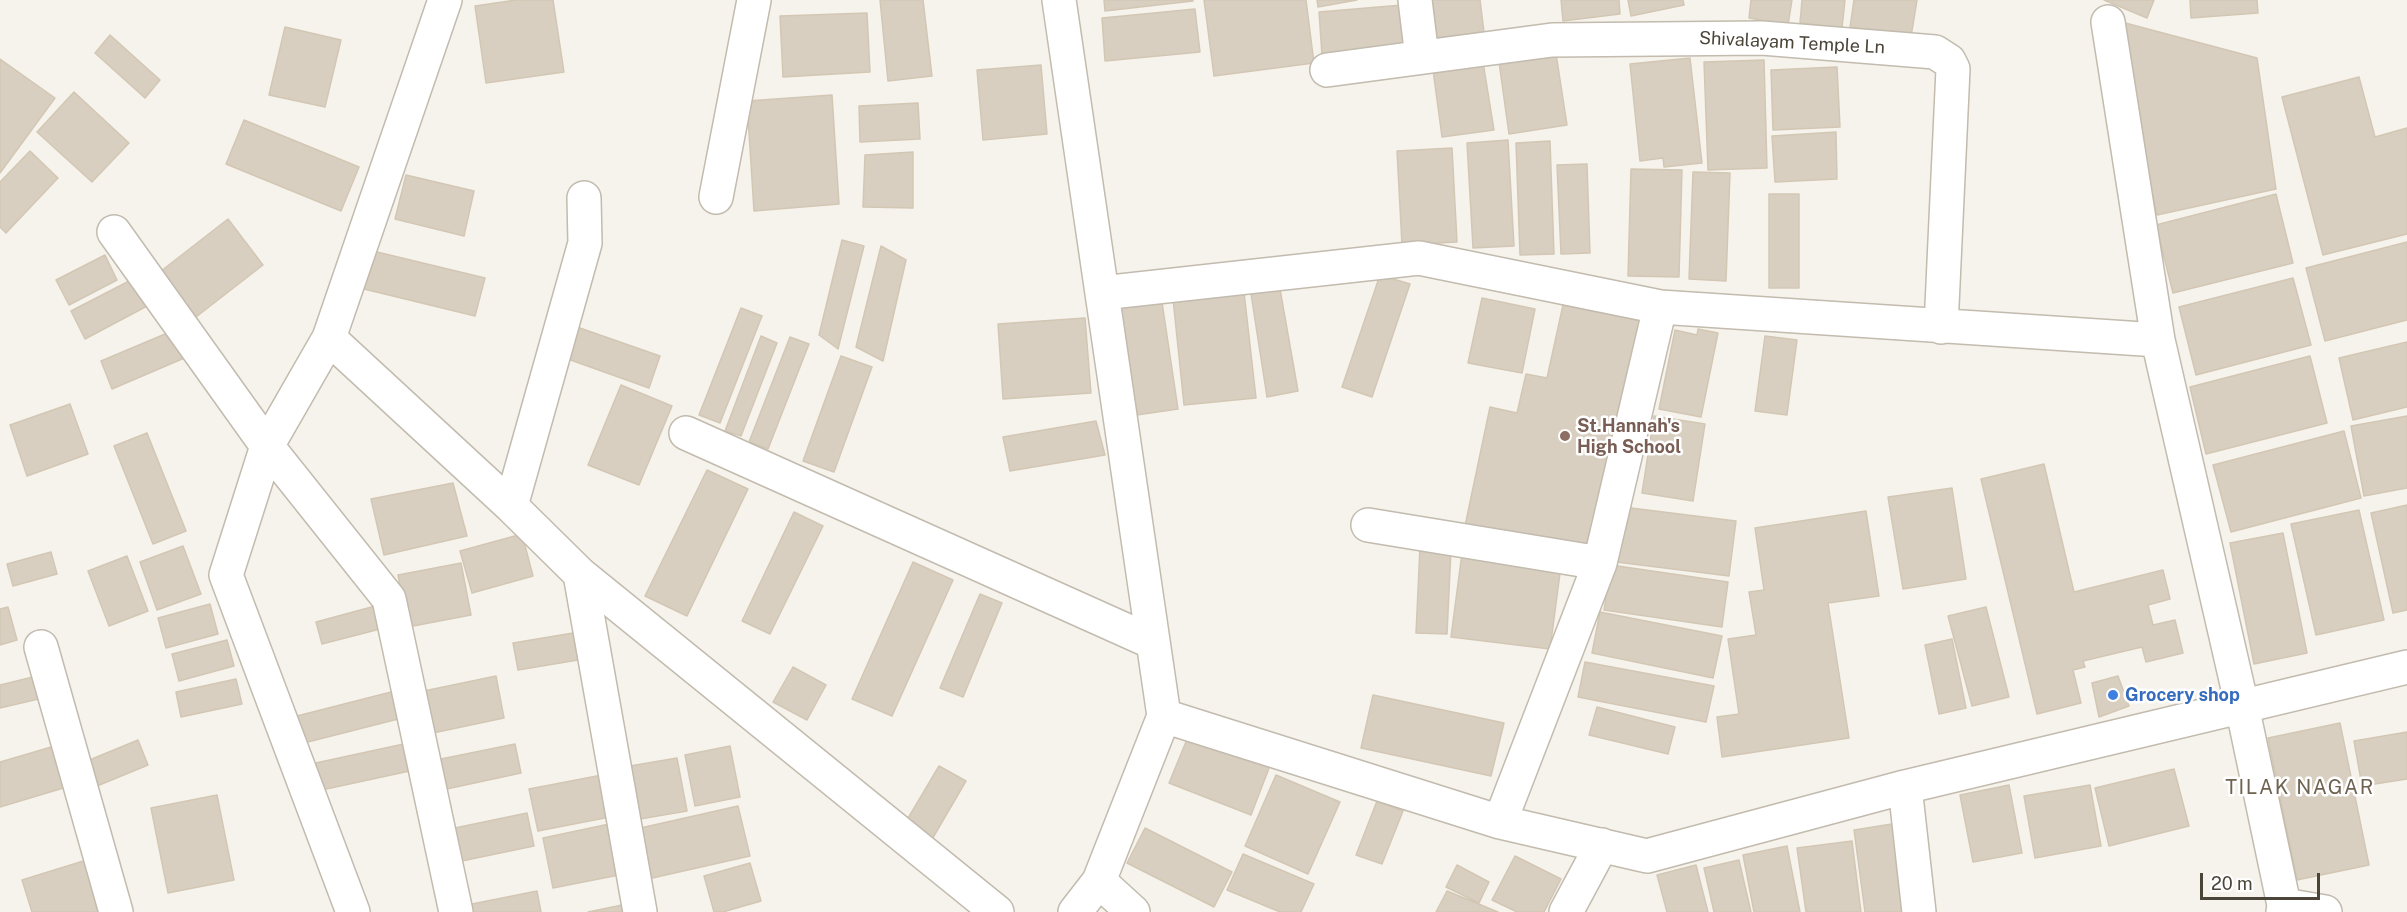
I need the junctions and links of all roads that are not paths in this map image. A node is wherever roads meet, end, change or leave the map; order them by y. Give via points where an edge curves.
1 (445, 0) edge
2 (754, 0) edge
3 (1059, 0) edge
4 (1415, 0) edge
5 (2108, 22) dead end
6 (1422, 57) junction
7 (1328, 70) dead end
8 (716, 197) dead end
9 (584, 198) dead end
10 (114, 231) dead end
11 (1102, 293) junction
12 (1660, 307) junction
13 (1941, 327) junction
14 (329, 338) junction
15 (2158, 340) junction
16 (686, 433) dead end
17 (267, 446) junction
18 (511, 506) junction
19 (1368, 525) dead end
20 (1600, 563) junction
21 (580, 574) junction
22 (1152, 642) junction
23 (41, 647) dead end
24 (2407, 667) edge
25 (2242, 706) junction
26 (1164, 716) junction
27 (1905, 787) junction
28 (1500, 822) junction
29 (1602, 845) junction
30 (1099, 881) junction
31 (2284, 909) edge
32 (116, 912) edge
33 (352, 912) edge
34 (456, 912) edge
35 (640, 912) edge
36 (997, 912) edge
37 (1075, 912) edge
38 (1133, 912) edge
39 (1566, 912) edge
40 (1919, 912) edge
41 (2325, 912) edge

1 - 14 street
2 - 8 street
3 - 11 street
4 - 6 street
5 - 15 street
6 - 7 street, Shivalayam Temple Ln
6 - 13 street, Shivalayam Temple Ln via 1552,40 1658,38 1762,38 1943,55 1953,69
9 - 18 street via 585,243
10 - 17 street
11 - 12 street via 1419,258
11 - 22 street
12 - 13 street
12 - 20 street
13 - 15 street
14 - 17 street
14 - 18 street
15 - 25 street
16 - 22 street
17 - 33 street via 226,575
17 - 34 street via 389,599
18 - 21 street
19 - 20 street
20 - 28 street
21 - 35 street
21 - 36 street
22 - 26 street
23 - 32 street
24 - 25 street
25 - 27 street
25 - 31 street
26 - 28 street
26 - 30 street
27 - 29 street via 1647,856
27 - 40 street
28 - 29 street
29 - 39 street
30 - 37 street
30 - 38 street
31 - 41 street

